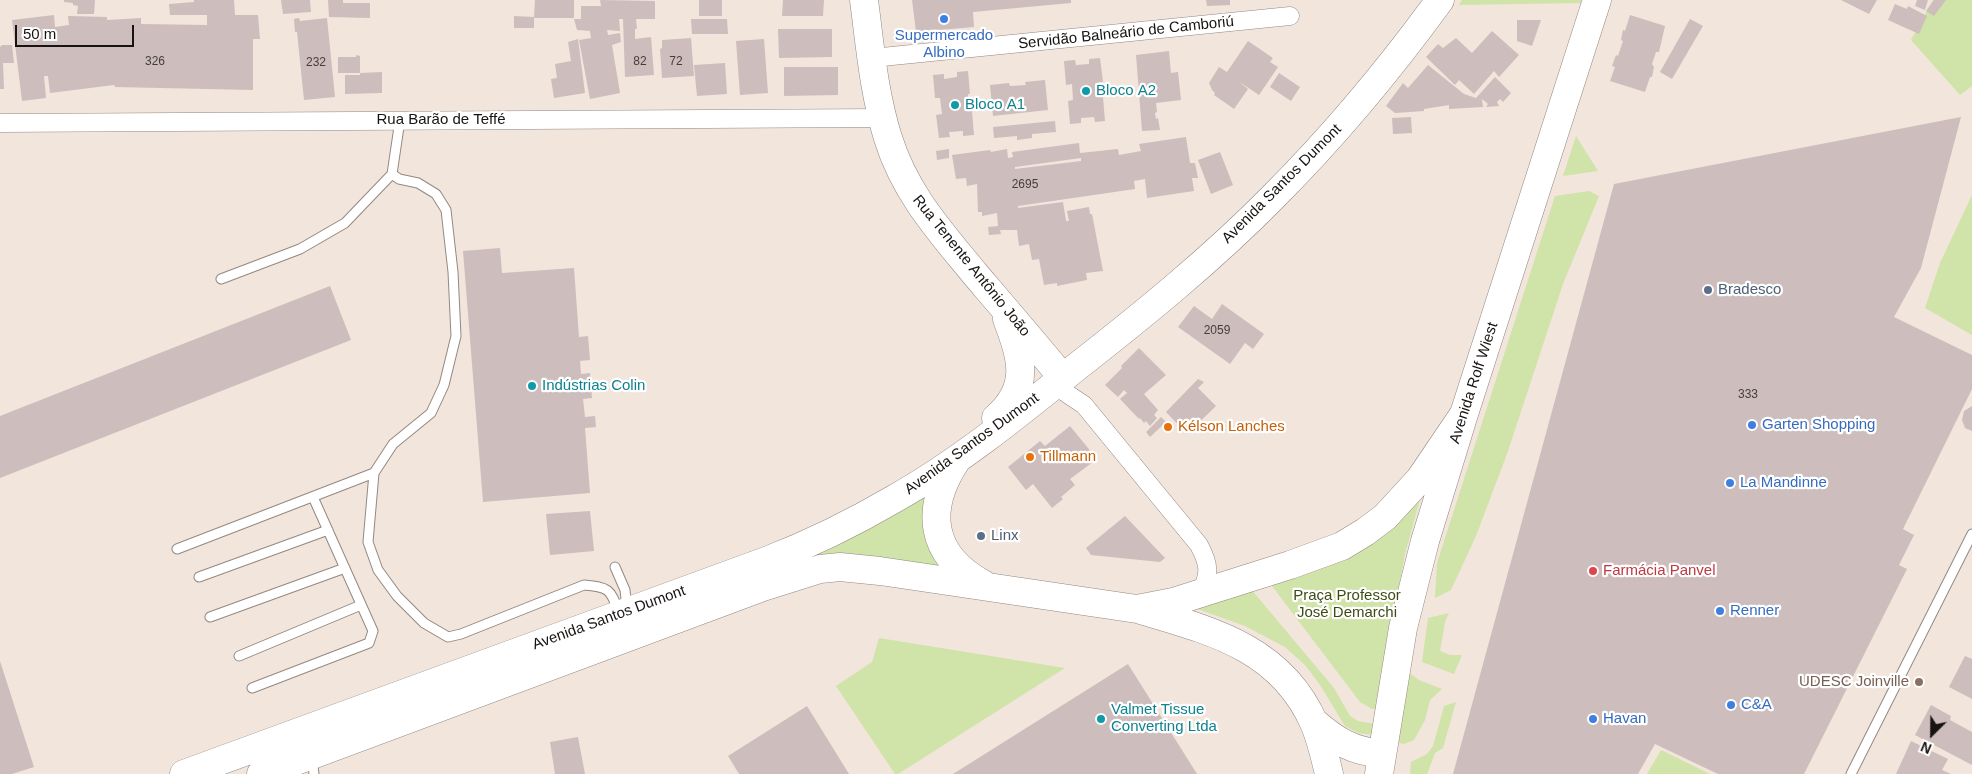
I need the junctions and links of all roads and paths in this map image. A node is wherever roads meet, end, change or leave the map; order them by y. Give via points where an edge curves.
1 (864, 0) edge
2 (1440, 0) edge
3 (1597, 0) edge
4 (1290, 16) dead end
5 (872, 58) junction
6 (882, 118) junction
7 (400, 120) junction
8 (0, 123) edge
9 (392, 174) junction
10 (221, 279) dead end
11 (1002, 306) junction
12 (1059, 381) junction
13 (1464, 414) junction
14 (957, 459) junction
15 (374, 473) junction
16 (313, 496) junction
17 (896, 498) junction
18 (328, 530) junction
19 (1972, 534) edge
20 (177, 549) dead end
21 (615, 567) dead end
22 (345, 568) junction
23 (199, 577) dead end
24 (989, 587) junction
25 (1200, 595) junction
26 (361, 605) junction
27 (1137, 609) junction
28 (623, 612) junction
29 (210, 617) dead end
30 (239, 656) dead end
31 (252, 688) dead end
32 (1314, 722) junction
33 (312, 764) edge
34 (1380, 764) edge
35 (184, 774) edge
36 (261, 774) edge
37 (1329, 774) edge
38 (1851, 774) edge

1 - 5 main road, Rua Tenente Antônio João
2 - 12 main road, Avenida Santos Dumont via 1357,106 1272,198 1200,264
3 - 13 main road, Avenida Rolf Wiest
4 - 5 street, Servidão Balneário de Camboriú
5 - 6 main road, Rua Tenente Antônio João
6 - 7 street, Rua Barão de Teffé
6 - 11 main road, Rua Tenente Antônio João via 896,160 913,196
7 - 8 street, Rua Barão de Teffé
7 - 9 lane
9 - 10 lane via 345,223 300,249
9 - 15 lane via 418,183 436,194 446,210 454,272 456,336 444,385 431,413 394,444
11 - 12 main road, Rua Tenente Antônio João
11 - 17 main road via 1020,363 1014,398 995,419 922,474
12 - 14 main road, Avenida Santos Dumont
12 - 25 street, Rua Tenente Antônio João via 1084,405 1199,545 1208,566
13 - 25 main road via 1420,479 1385,517 1365,532 1333,549
13 - 34 main road, Avenida Rolf Wiest via 1411,594
14 - 17 main road, Avenida Santos Dumont
14 - 24 main road via 938,500 938,529 949,557 959,568
15 - 16 lane
15 - 28 lane via 368,542 378,570 397,596 435,631 448,638 461,634 584,585 601,586 612,594
16 - 18 lane
16 - 20 lane
17 - 28 main road, Avenida Santos Dumont via 803,546
18 - 22 lane
18 - 23 lane
19 - 38 lane
21 - 28 lane via 625,590
22 - 26 lane
22 - 29 lane
24 - 27 main road, Avenida Santos Dumont
24 - 33 main road, Avenida Santos Dumont via 840,567 812,570
25 - 27 main road
26 - 30 lane
26 - 31 lane via 373,631 369,643
27 - 32 main road via 1217,634 1261,657 1297,694
28 - 35 main road, Avenida Santos Dumont
32 - 34 main road via 1332,738 1361,750
32 - 37 main road
33 - 36 main road, Avenida Santos Dumont

